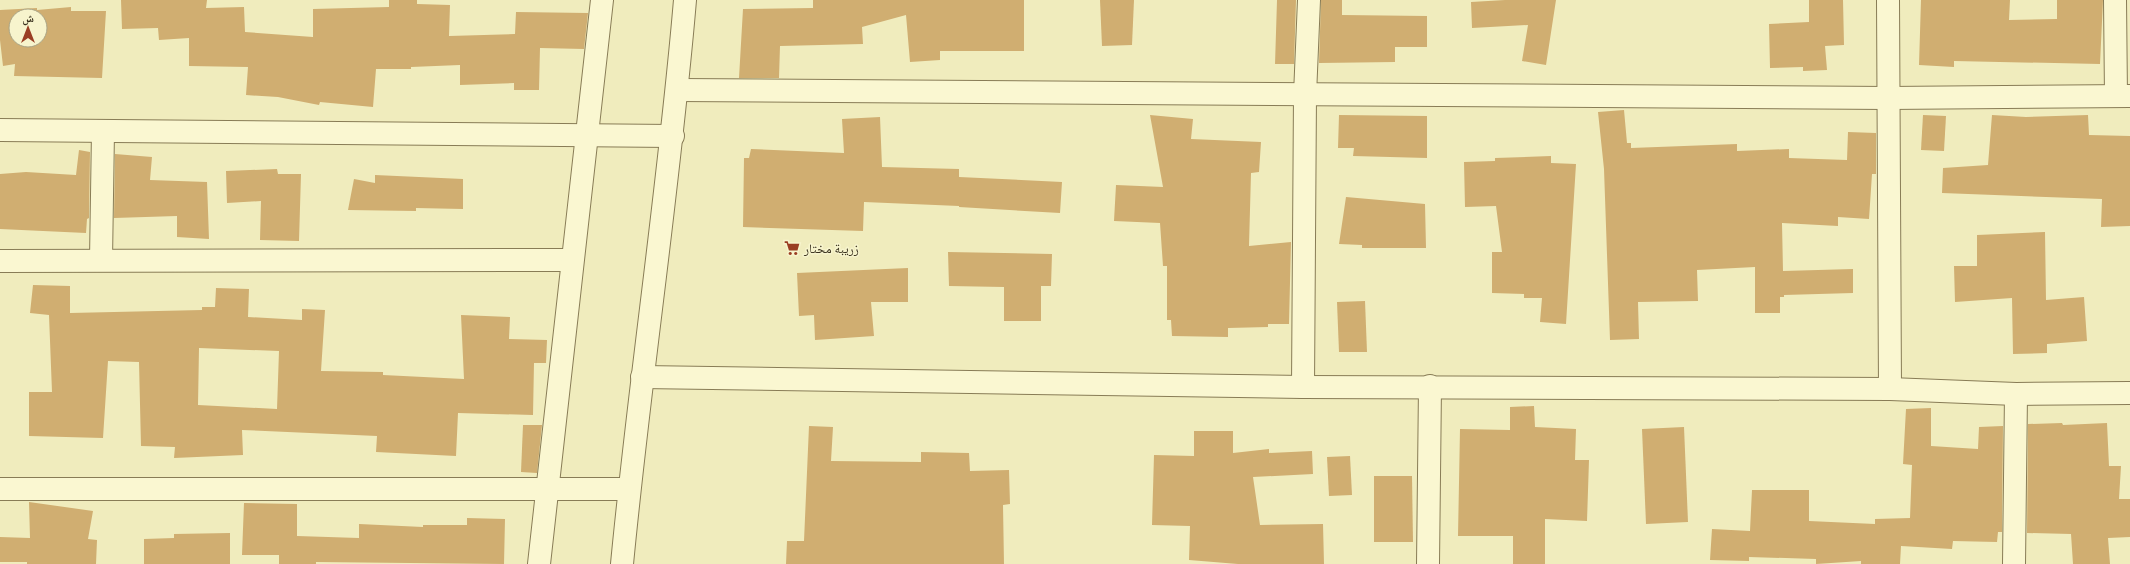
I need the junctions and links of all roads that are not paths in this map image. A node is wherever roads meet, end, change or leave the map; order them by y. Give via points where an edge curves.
1 (602, 0) edge
2 (686, 0) edge
3 (1309, 0) edge
4 (1888, 0) edge
5 (2115, 0) edge
6 (678, 90) junction
7 (1305, 95) junction
8 (2123, 96) edge
9 (1888, 98) junction
10 (0, 130) edge
11 (103, 131) junction
12 (586, 135) junction
13 (673, 136) junction
14 (101, 260) junction
15 (572, 260) junction
16 (0, 261) edge
17 (642, 377) junction
18 (1430, 386) junction
19 (1304, 387) junction
20 (1890, 389) junction
21 (2130, 393) edge
22 (2016, 394) junction
23 (0, 489) edge
24 (547, 489) junction
25 (629, 489) junction
26 (539, 564) edge
27 (622, 564) edge
28 (1428, 564) edge
29 (2014, 564) edge

1 - 12 street
2 - 6 street
3 - 7 street
4 - 9 street
5 - 8 street
6 - 7 street
6 - 13 street
7 - 9 street
7 - 19 street
8 - 9 street
9 - 20 street
10 - 11 street
11 - 12 street
11 - 14 street
12 - 13 street
12 - 15 street
13 - 17 street
14 - 15 street
14 - 16 street
15 - 24 street
17 - 19 street
17 - 25 street
18 - 19 street
18 - 20 street
18 - 28 street
20 - 22 street
21 - 22 street
22 - 29 street
23 - 24 street
24 - 25 street
24 - 26 street
25 - 27 street

